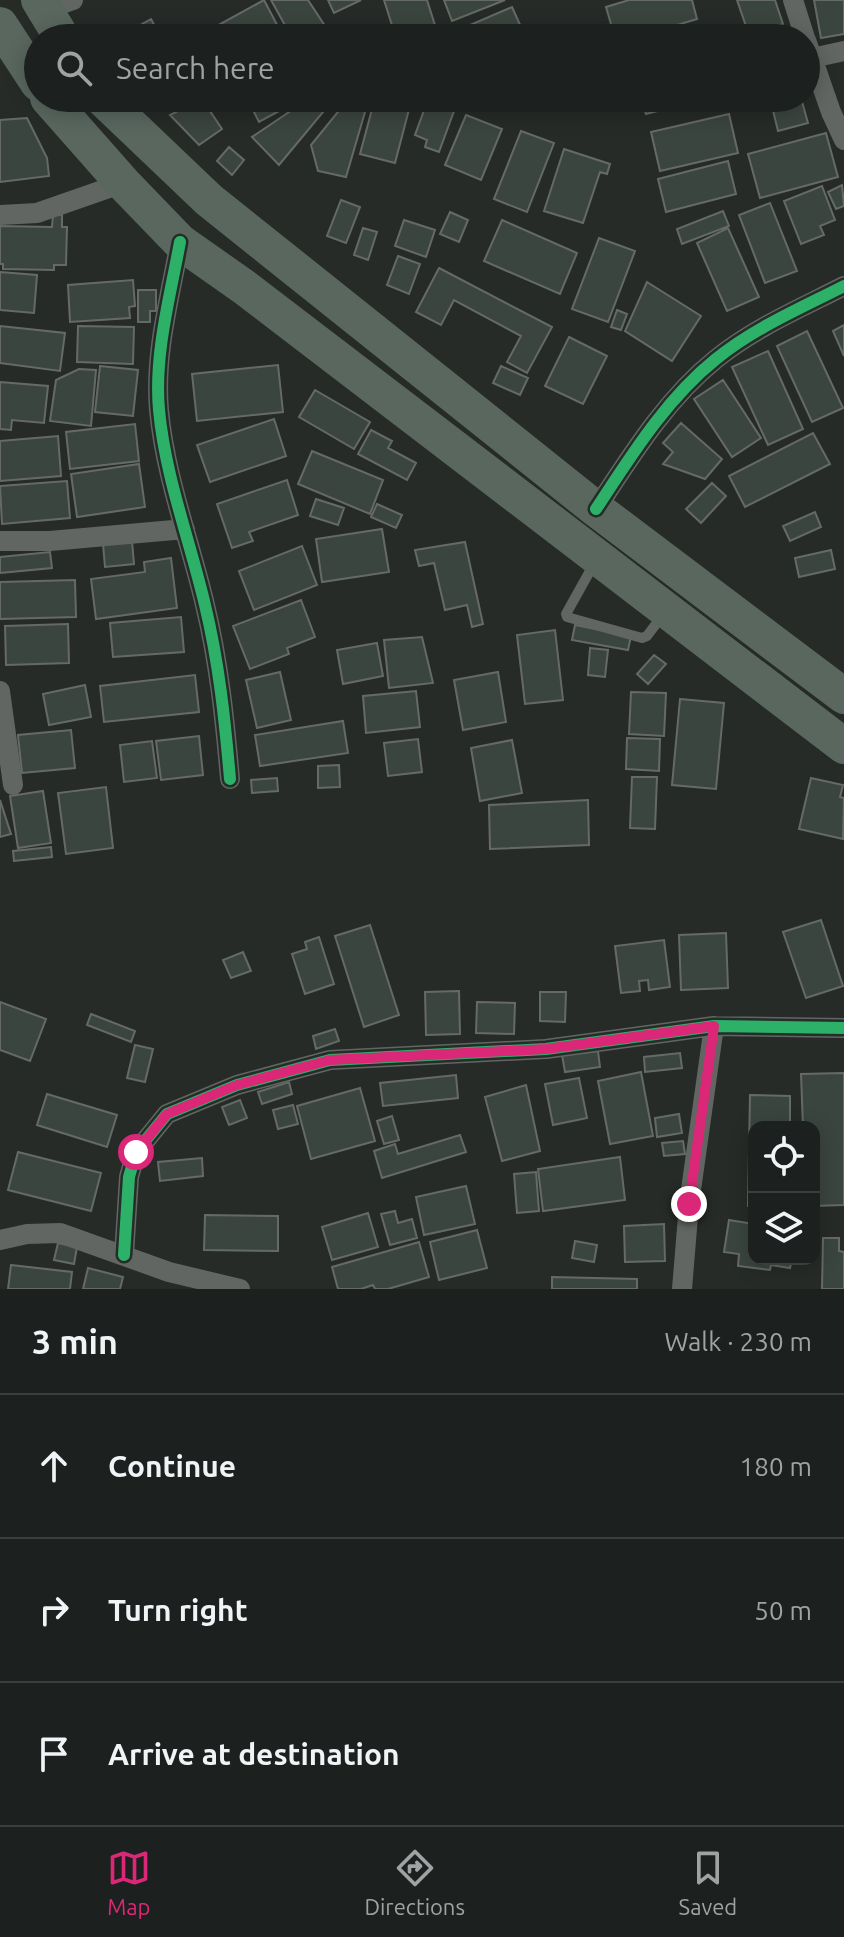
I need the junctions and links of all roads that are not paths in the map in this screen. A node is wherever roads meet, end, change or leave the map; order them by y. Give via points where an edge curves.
1 (793, 0) edge
2 (801, 24) edge
3 (2, 32) edge
4 (820, 47) edge
5 (844, 51) edge
6 (24, 63) edge
7 (820, 80) edge
8 (60, 112) edge
9 (117, 112) edge
10 (844, 140) edge
11 (123, 183) junction
12 (0, 215) edge
13 (180, 242) junction
14 (844, 286) edge
15 (596, 509) junction
16 (185, 529) junction
17 (0, 541) edge
18 (597, 559) junction
19 (666, 611) junction
20 (0, 691) edge
21 (844, 696) edge
22 (844, 746) edge
23 (230, 779) dead end
24 (13, 785) dead end
25 (714, 1026) junction
26 (844, 1028) edge
27 (0, 1240) edge
28 (124, 1255) junction
29 (166, 1280) edge
30 (240, 1289) edge
31 (682, 1289) edge

1 - 2 street
3 - 6 highway
4 - 5 street
7 - 10 street
8 - 11 highway
9 - 15 highway via 209,200
11 - 12 street via 37,213
11 - 13 highway
13 - 16 street via 159,358 159,410
13 - 18 highway
14 - 15 street via 762,328 715,360 670,404
15 - 21 highway
16 - 17 street
16 - 23 street via 222,690
18 - 19 highway
18 - 19 lane via 567,617 642,638
19 - 22 highway
20 - 24 street
25 - 26 street
25 - 28 street via 546,1049 330,1060 237,1085 167,1114 136,1152 129,1177
25 - 31 street
27 - 28 street via 60,1233
28 - 29 street
29 - 30 street

